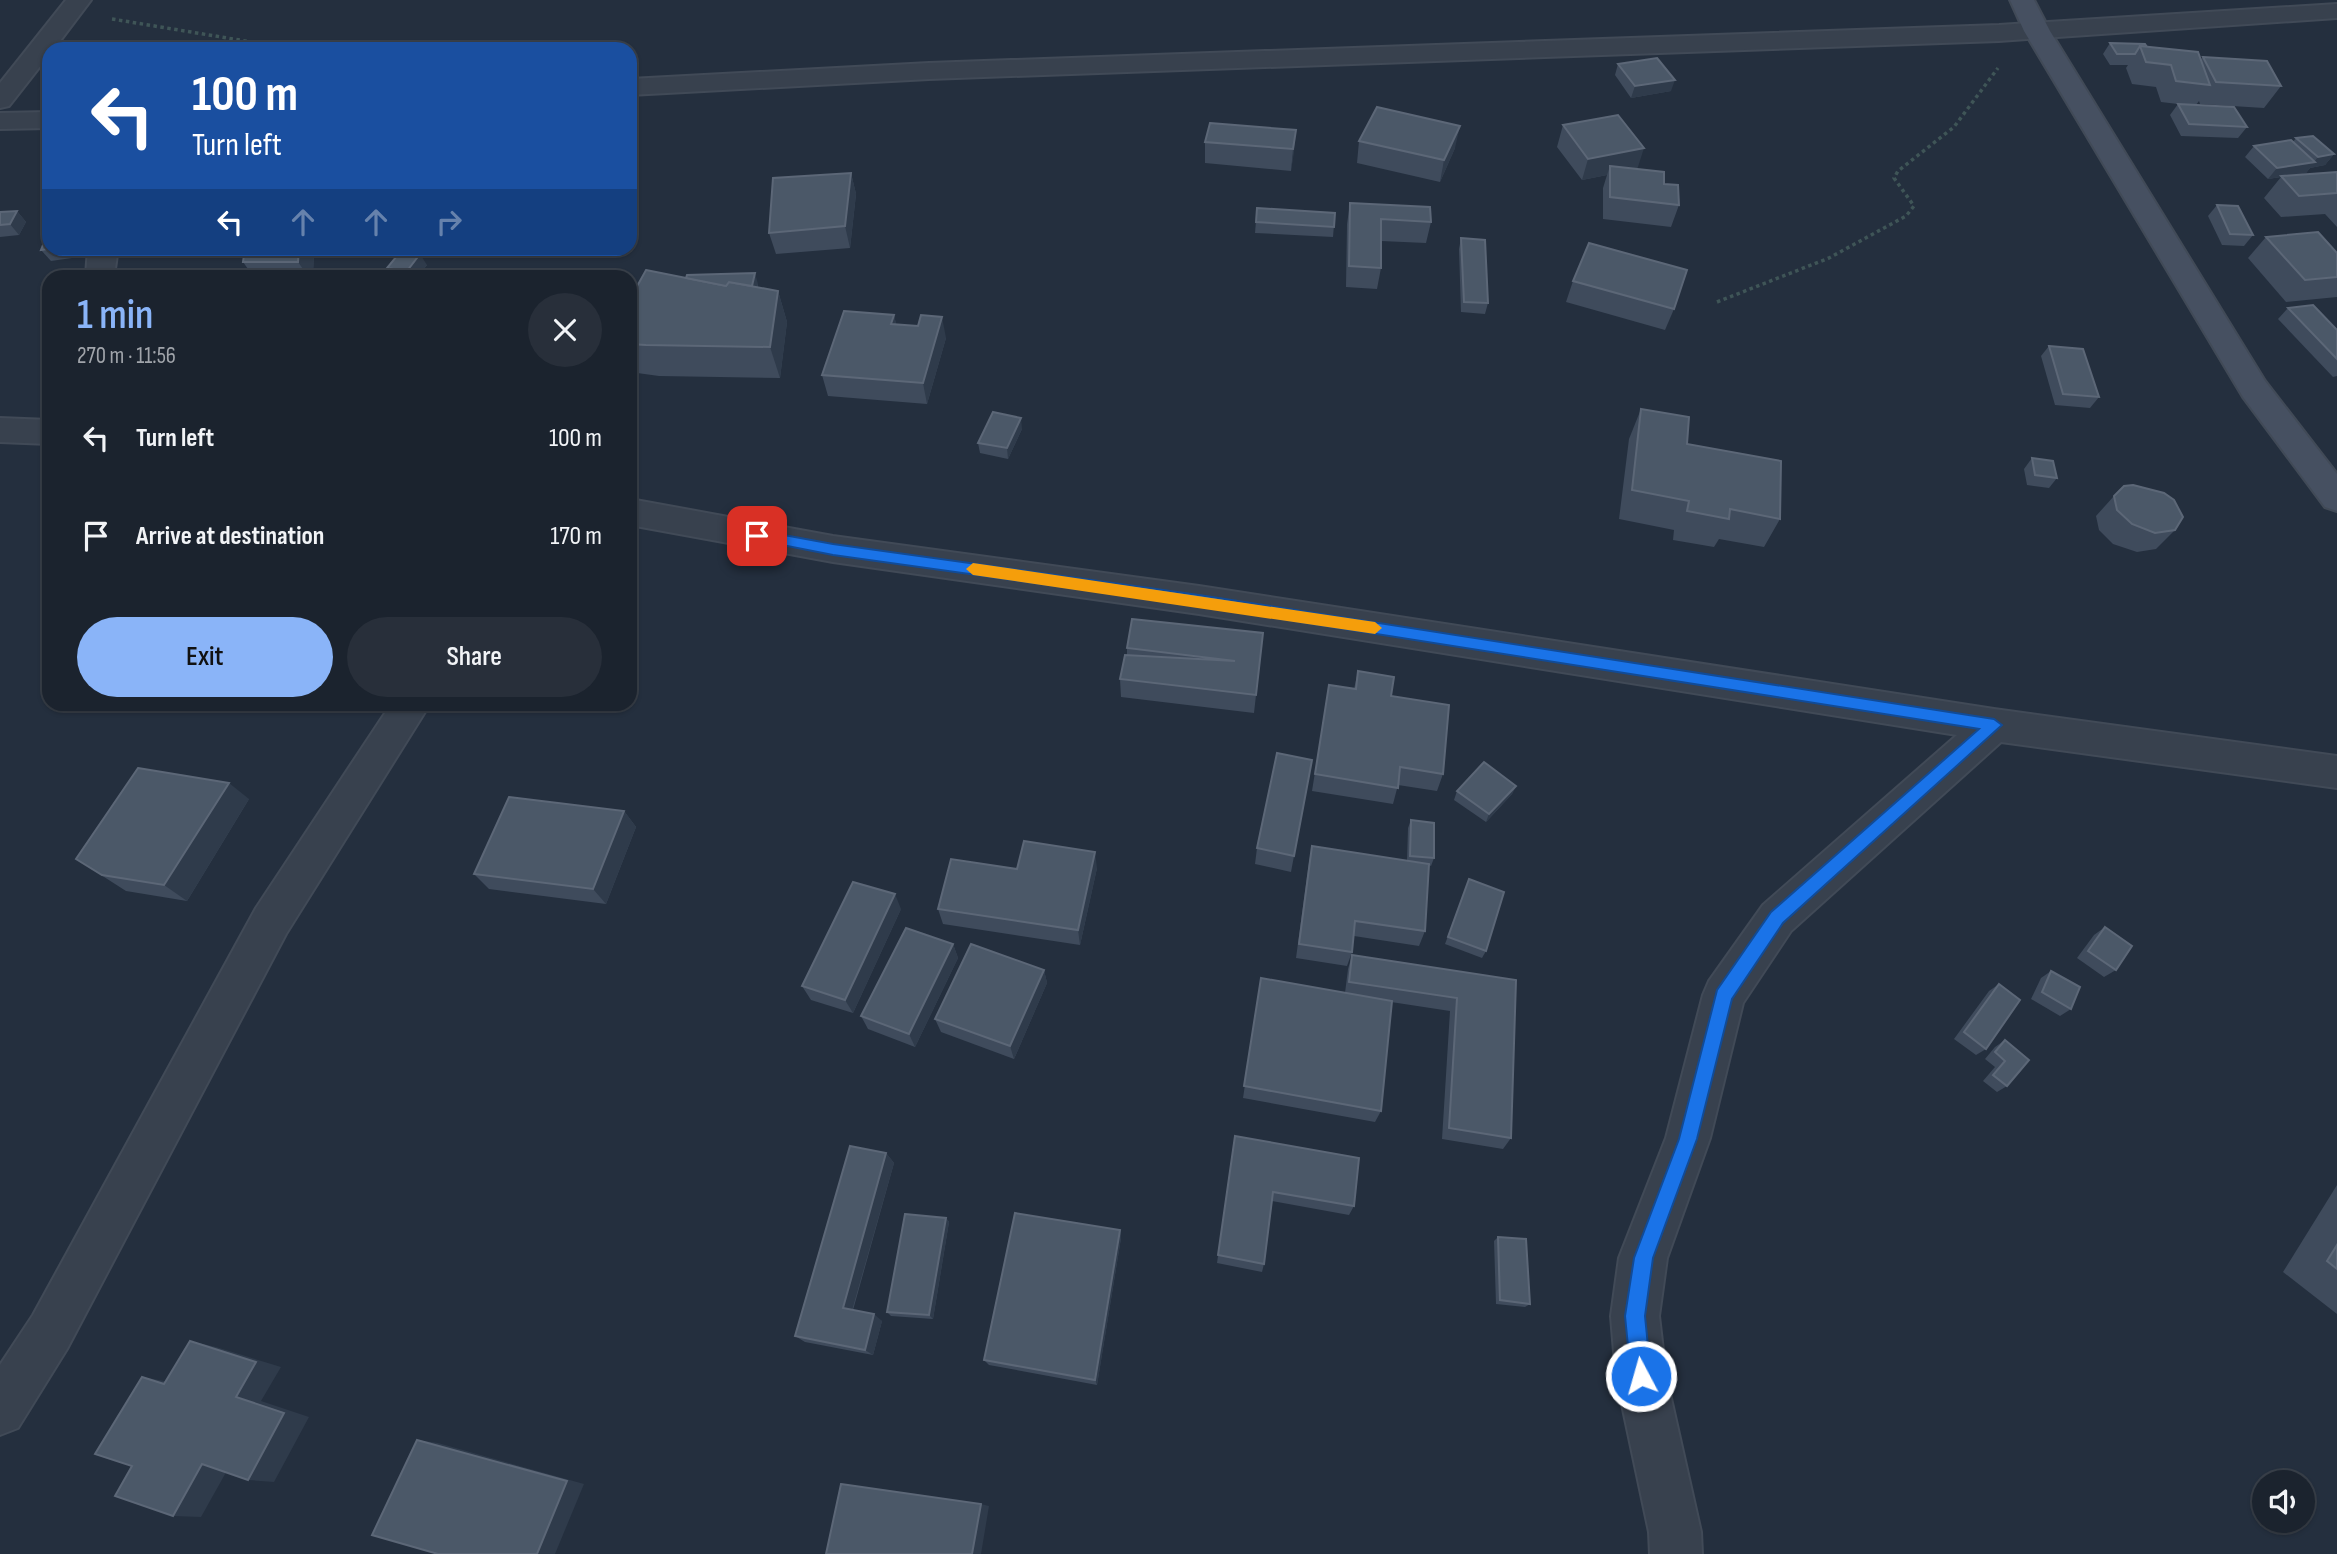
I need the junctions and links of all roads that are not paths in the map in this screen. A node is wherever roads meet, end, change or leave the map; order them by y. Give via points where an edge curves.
1 (2022, 0) edge
2 (72, 8) edge
3 (2337, 12) edge
4 (2038, 31) junction
5 (45, 42) edge
6 (42, 46) edge
7 (637, 87) edge
8 (0, 100) edge
9 (42, 120) edge
10 (0, 121) edge
11 (0, 430) edge
12 (42, 432) edge
13 (2337, 498) edge
14 (637, 513) edge
15 (406, 711) edge
16 (1994, 725) junction
17 (2337, 772) edge
18 (0, 1410) edge
19 (1676, 1554) edge

1 - 4 street
2 - 5 street
3 - 4 street
4 - 7 street via 929,71
4 - 13 street via 2254,389
6 - 8 street
9 - 10 street
11 - 12 street
14 - 16 street via 833,550 1199,600
15 - 18 street via 271,921 50,1332
16 - 17 street
16 - 19 street via 1777,918 1724,995 1688,1139 1643,1258 1635,1316 1641,1376

